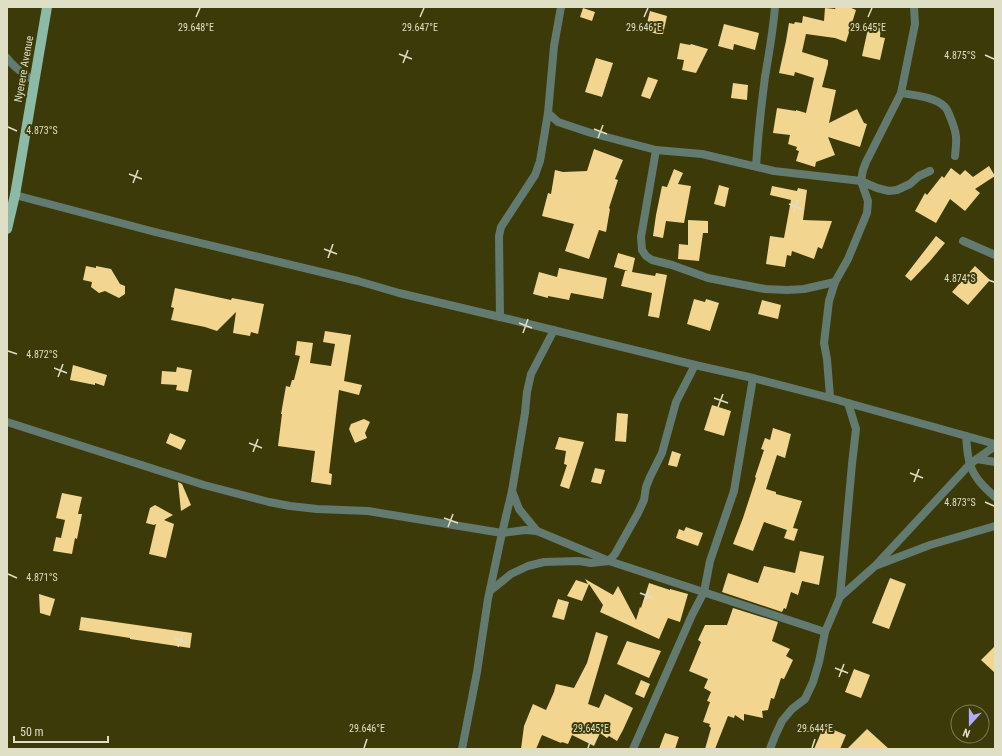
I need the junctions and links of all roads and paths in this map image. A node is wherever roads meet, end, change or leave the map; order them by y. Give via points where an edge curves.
1 (47, 7) edge
2 (561, 7) edge
3 (775, 7) edge
4 (914, 7) edge
5 (7, 58) edge
6 (34, 81) junction
7 (900, 93) junction
8 (548, 113) junction
9 (656, 150) junction
10 (954, 156) dead end
11 (756, 166) junction
12 (930, 171) dead end
13 (862, 181) junction
14 (15, 195) junction
15 (7, 229) edge
16 (963, 241) dead end
17 (995, 255) edge
18 (835, 282) junction
19 (500, 316) junction
20 (554, 330) junction
21 (695, 365) junction
22 (753, 378) junction
23 (830, 398) junction
24 (848, 403) junction
25 (7, 422) edge
26 (966, 436) junction
27 (995, 445) edge
28 (978, 459) junction
29 (995, 462) edge
30 (970, 464) junction
31 (512, 491) junction
32 (995, 497) edge
33 (995, 526) edge
34 (537, 530) junction
35 (502, 533) junction
36 (609, 561) junction
37 (875, 566) junction
38 (490, 591) junction
39 (704, 592) junction
40 (840, 597) junction
41 (825, 632) junction
42 (462, 749) edge
43 (633, 749) edge
44 (770, 749) edge

1 - 6 main road, Nyerere Avenue
2 - 8 street via 554,46
3 - 11 street
4 - 7 street via 915,24
5 - 6 street
6 - 14 main road, Nyerere Avenue
7 - 10 street via 922,96 945,107 957,139
7 - 13 street via 866,162
8 - 9 street via 558,122
8 - 19 street via 540,161 535,175 501,227
9 - 11 street via 702,154
9 - 18 street via 642,237 642,250 646,256 708,278 765,289 804,289
11 - 13 street
12 - 13 street via 897,190 877,188
13 - 18 street via 868,201 867,213 848,259
14 - 15 main road, Nyerere Avenue
14 - 19 street via 399,293
16 - 17 street
18 - 23 street via 829,301 824,343
19 - 20 street
20 - 21 street
20 - 31 street via 531,374
21 - 22 street
21 - 36 street via 676,402 662,453 650,476 644,500
22 - 23 street
22 - 39 street via 734,491 710,561
23 - 24 street
24 - 26 street
24 - 40 street via 856,429
25 - 35 street via 204,485 270,502 317,510 368,511
26 - 27 street
26 - 30 street
27 - 28 street
28 - 29 street
28 - 30 street
30 - 32 street via 976,477
30 - 37 street
31 - 34 street via 519,509
31 - 35 street
33 - 37 street via 930,545
34 - 35 street
34 - 36 street
35 - 38 street
36 - 38 street via 544,562 528,566 511,574
36 - 39 street
37 - 40 street
38 - 42 street
39 - 41 street
39 - 43 street
40 - 41 street
41 - 44 street via 813,682 805,699 782,721

